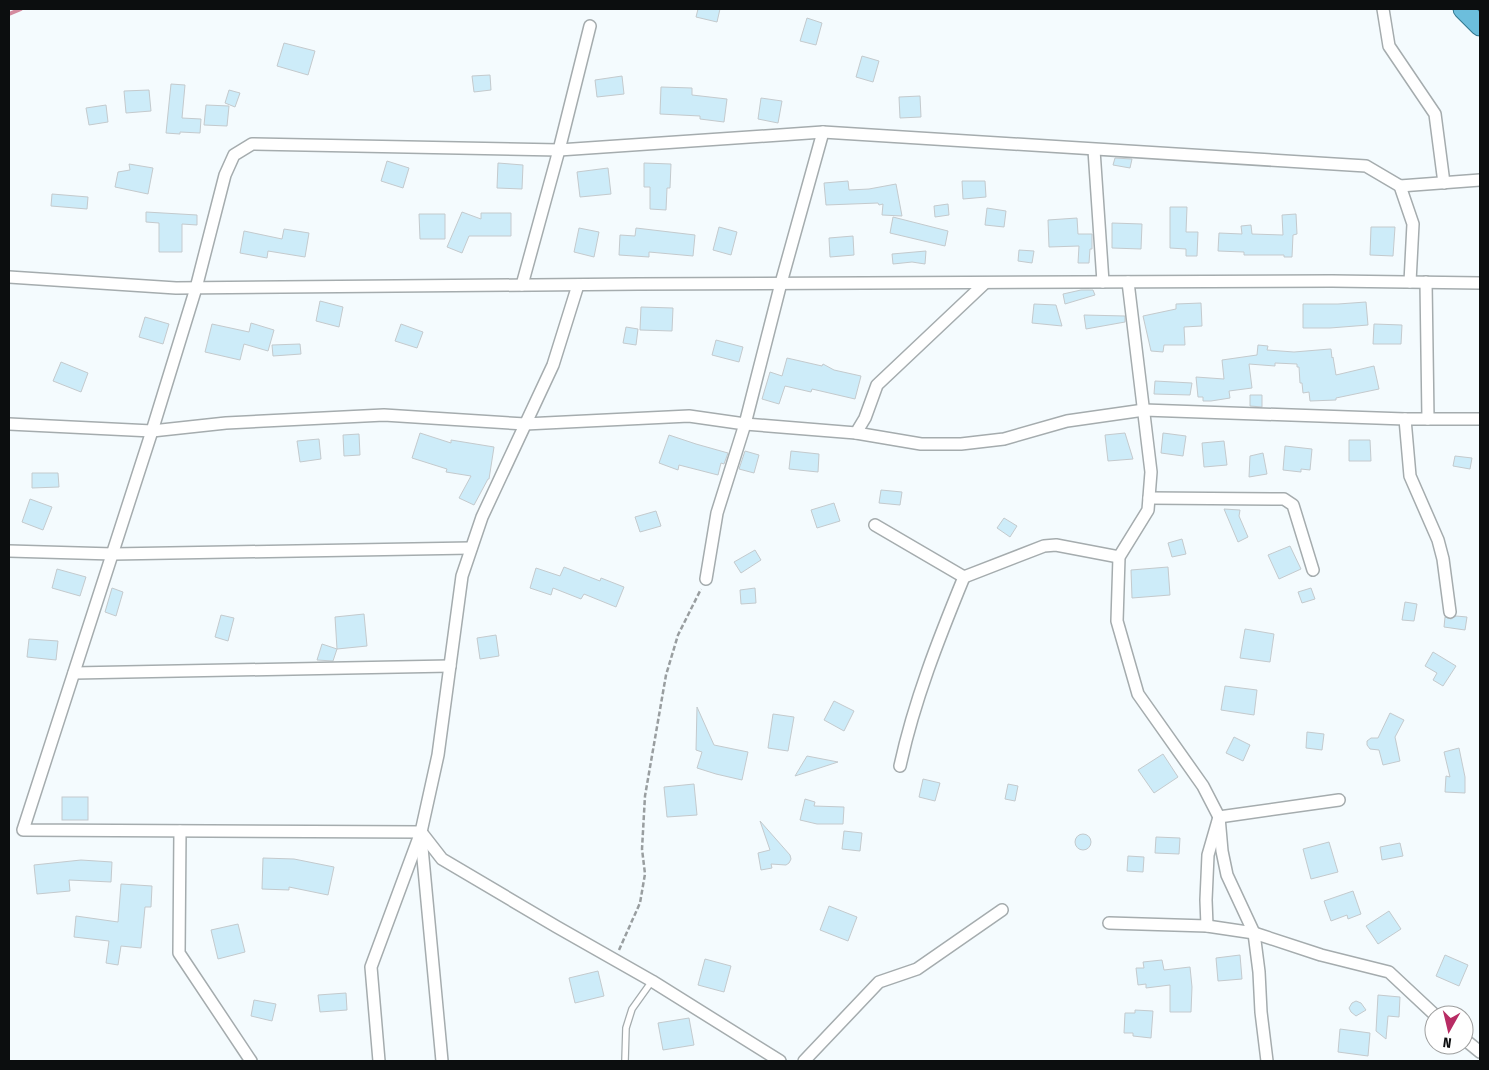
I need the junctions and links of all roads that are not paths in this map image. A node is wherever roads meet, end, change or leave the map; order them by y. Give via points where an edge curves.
1 (1383, 9) edge
2 (1463, 9) edge
3 (590, 26) dead end
4 (1480, 26) edge
5 (823, 132) junction
6 (559, 150) junction
7 (1094, 150) junction
8 (1480, 180) edge
9 (1444, 183) junction
10 (1400, 186) junction
11 (9, 277) edge
12 (1104, 282) junction
13 (1128, 282) junction
14 (1410, 282) junction
15 (1426, 282) junction
16 (985, 283) junction
17 (1480, 283) edge
18 (781, 284) junction
19 (522, 285) junction
20 (578, 285) junction
21 (196, 288) junction
22 (1144, 410) junction
23 (1405, 419) junction
24 (1428, 419) junction
25 (1480, 419) edge
26 (9, 424) edge
27 (525, 424) junction
28 (745, 424) junction
29 (152, 431) junction
30 (856, 434) junction
31 (1149, 498) junction
32 (875, 525) dead end
33 (471, 548) junction
34 (9, 550) edge
35 (113, 554) junction
36 (1119, 557) junction
37 (1313, 570) dead end
38 (964, 576) junction
39 (706, 579) road end
40 (1450, 612) dead end
41 (450, 666) junction
42 (74, 674) junction
43 (900, 766) dead end
44 (1339, 800) dead end
45 (1219, 817) junction
46 (180, 831) junction
47 (421, 832) junction
48 (1002, 910) dead end
49 (1109, 923) dead end
50 (1207, 926) junction
51 (1254, 932) junction
52 (652, 981) junction
53 (1424, 1005) edge
54 (251, 1061) edge
55 (379, 1061) edge
56 (442, 1061) edge
57 (625, 1061) edge
58 (780, 1061) edge
59 (804, 1061) edge
60 (1267, 1061) edge

1 - 9 street via 1389,46 1435,114
2 - 4 highway
3 - 6 street
5 - 6 street
5 - 7 street
5 - 18 street
6 - 19 street
6 - 21 street via 252,144 234,155 225,175
7 - 10 street via 1366,166
7 - 12 street
8 - 9 street
9 - 10 street
10 - 14 street via 1412,224
11 - 21 street
12 - 13 street
12 - 16 street
13 - 14 street
13 - 22 street
14 - 15 street
15 - 17 street
15 - 24 street
16 - 18 street
16 - 30 street via 877,384
18 - 20 street
18 - 28 street
19 - 20 street
19 - 21 street
20 - 27 street via 553,365
21 - 29 street
22 - 23 street
22 - 30 street via 1067,422 1004,439 961,444 921,444
22 - 31 street via 1151,472
23 - 24 street
23 - 40 street via 1410,476 1438,540
24 - 25 street
26 - 29 street
27 - 28 street via 690,416
27 - 29 street via 384,415 226,423
27 - 33 street
28 - 30 street
28 - 39 street via 717,513
29 - 35 street
31 - 36 street via 1148,510
31 - 37 street via 1284,499 1293,505
32 - 38 street
33 - 35 street
33 - 41 street via 462,576
34 - 35 street
35 - 42 street
36 - 38 street via 1056,545 1044,546
36 - 45 street via 1117,621 1138,694 1203,786
38 - 43 street via 936,647
41 - 42 street
41 - 47 street via 438,755
42 - 46 street via 23,830
44 - 45 street
45 - 50 street via 1208,855
45 - 51 street via 1227,875
46 - 47 street
46 - 54 street via 179,953
47 - 52 street via 442,859
47 - 55 street via 371,967
47 - 56 street
48 - 59 street via 917,969 879,982
49 - 50 street
50 - 51 street
51 - 53 street via 1321,955 1389,972
51 - 60 street
52 - 57 lane via 632,1008 626,1028
52 - 58 street

